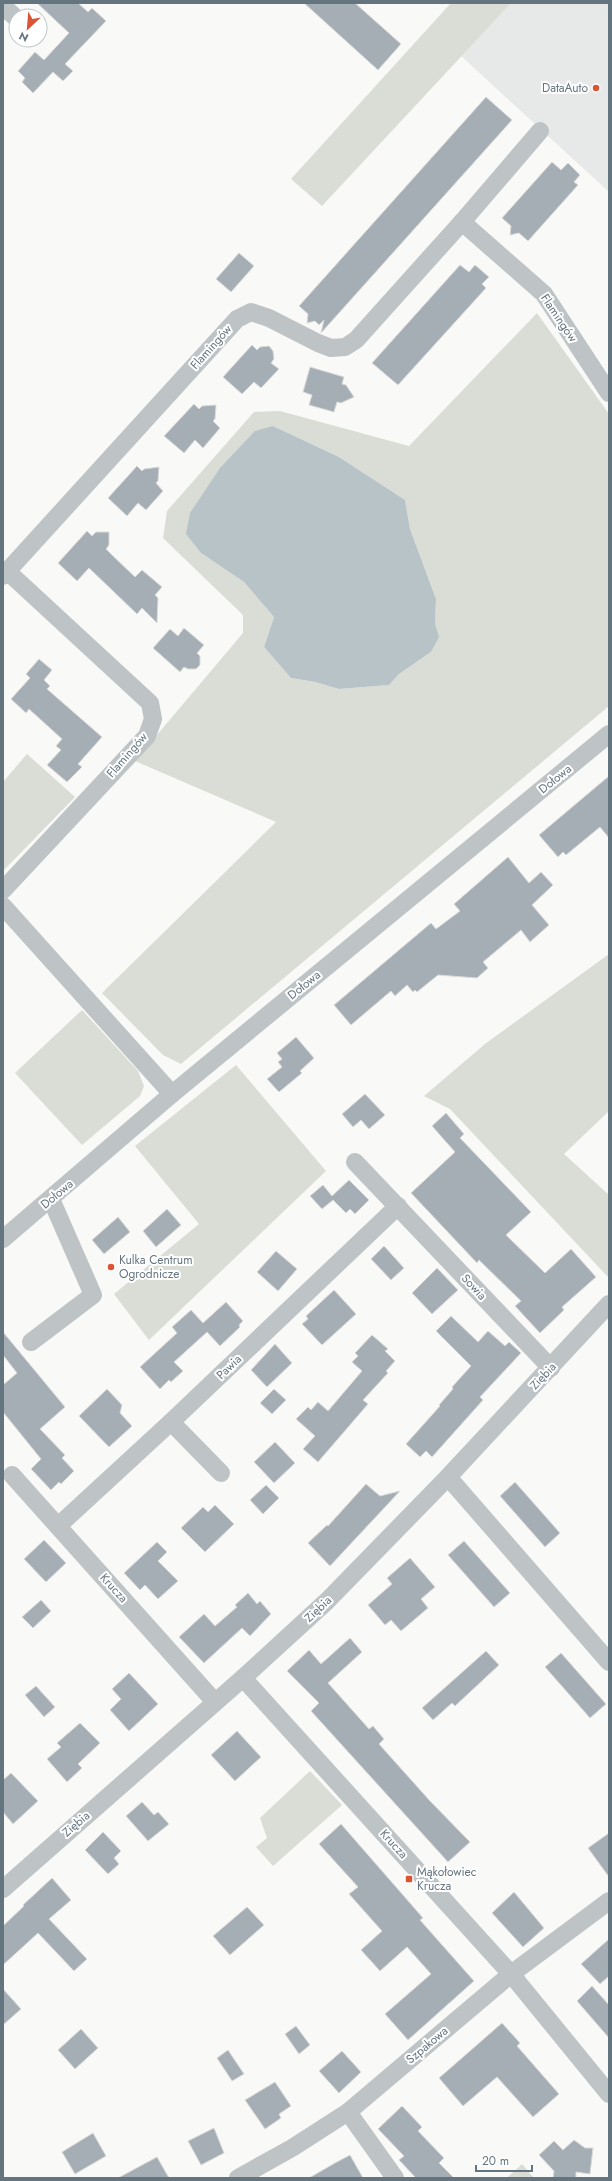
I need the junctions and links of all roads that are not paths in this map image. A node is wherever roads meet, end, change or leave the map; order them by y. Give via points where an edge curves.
1 (540, 131) dead end
2 (462, 222) junction
3 (609, 393) edge
4 (5, 574) edge
5 (609, 734) edge
6 (3, 890) edge
7 (3, 906) edge
8 (172, 1094) junction
9 (355, 1162) dead end
10 (51, 1199) junction
11 (398, 1206) junction
12 (3, 1239) edge
13 (609, 1304) edge
14 (31, 1342) dead end
15 (551, 1368) junction
16 (171, 1422) junction
17 (220, 1474) dead end
18 (12, 1475) dead end
19 (448, 1478) junction
20 (58, 1526) junction
21 (609, 1662) edge
22 (243, 1678) junction
23 (215, 1702) junction
24 (3, 1889) edge
25 (609, 1901) edge
26 (511, 1974) junction
27 (607, 2088) edge
28 (348, 2112) junction
29 (238, 2178) edge
30 (395, 2178) edge

1 - 2 street, Flamingów
2 - 3 street, Flamingów via 544,294
2 - 4 street, Flamingów via 356,340 345,347 331,348 251,312 237,319
4 - 6 street, Flamingów via 150,703 153,719 147,736
5 - 8 street, Dołowa
7 - 8 street
8 - 10 street, Dołowa
9 - 11 street, Sowia
10 - 12 street, Dołowa
10 - 14 street via 93,1296
11 - 15 street, Sowia
11 - 16 street, Pawia
13 - 15 street, Ziębia
15 - 19 street, Ziębia
16 - 17 street
16 - 20 street, Pawia
18 - 20 street, Krucza
19 - 21 street
19 - 22 street, Ziębia via 327,1601
20 - 23 street, Krucza
22 - 23 street, Ziębia
22 - 26 street, Krucza
23 - 24 street, Ziębia
25 - 26 street, Szpakowa
26 - 27 street, Krucza
26 - 28 street, Szpakowa
28 - 29 street, Szpakowa via 292,2148
28 - 30 street

